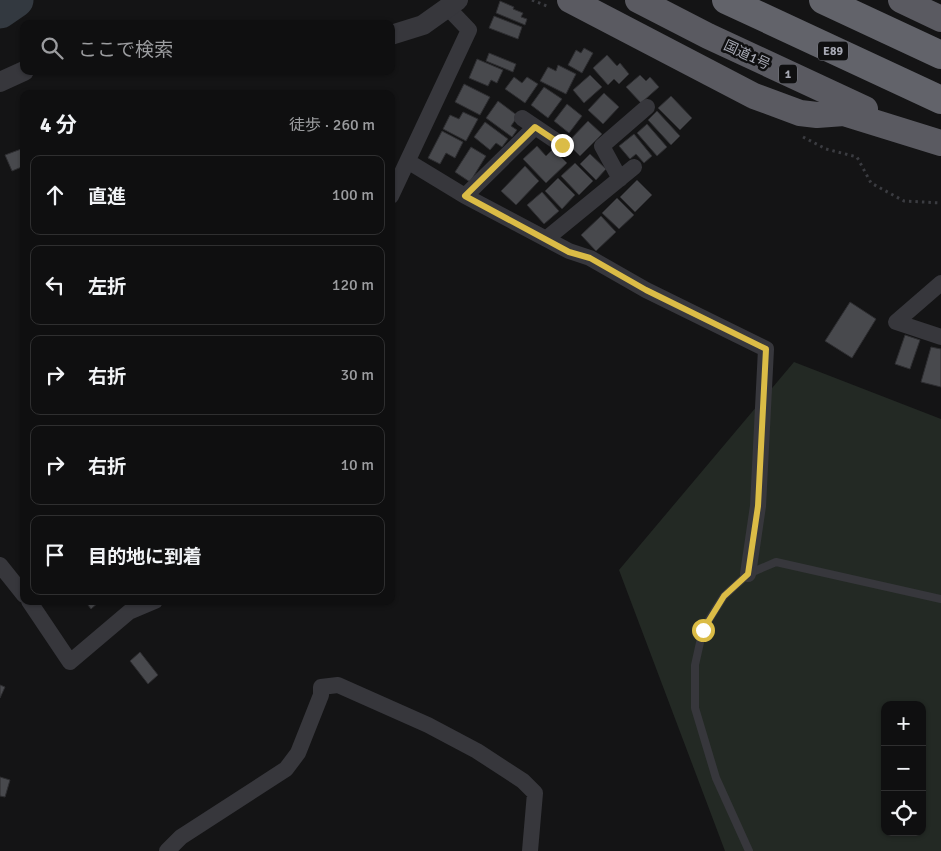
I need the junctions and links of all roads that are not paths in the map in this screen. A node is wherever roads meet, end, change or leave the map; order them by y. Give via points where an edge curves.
1 (638, 0) edge
2 (726, 0) edge
3 (823, 0) edge
4 (901, 0) edge
5 (931, 0) edge
6 (583, 3) edge
7 (453, 4) edge
8 (941, 5) edge
9 (941, 19) edge
10 (395, 34) edge
11 (941, 55) edge
12 (20, 73) edge
13 (0, 82) edge
14 (941, 100) edge
15 (647, 107) dead end
16 (941, 143) edge
17 (562, 145) dead end
18 (408, 162) junction
19 (634, 167) dead end
20 (620, 179) junction
21 (395, 188) edge
22 (465, 196) junction
23 (546, 239) junction
24 (941, 283) edge
25 (941, 338) edge
26 (0, 565) edge
27 (748, 574) junction
28 (20, 590) edge
29 (941, 599) edge
30 (31, 605) edge
31 (146, 605) edge
32 (167, 851) edge
33 (530, 851) edge
34 (749, 851) edge

1 - 16 highway, 国道1号 / 1 via 708,36
2 - 14 highway, E89
3 - 11 highway
4 - 9 highway
5 - 8 highway
6 - 16 highway via 754,96 782,107 817,115 844,113
7 - 10 street via 423,24
7 - 18 street via 469,30
12 - 13 street
15 - 20 street via 602,146
17 - 22 street via 529,122
18 - 21 street
18 - 22 street
19 - 20 street
20 - 23 street
22 - 23 street
23 - 27 street via 569,252 590,258 646,290 766,349 758,506
24 - 25 street via 896,322
26 - 28 street
27 - 29 lane via 776,562
27 - 34 lane via 724,596 703,630 695,665 695,708 716,778
30 - 31 street via 70,662 129,612
32 - 33 street via 181,837 286,769 298,753 321,687 338,684 428,725 523,781 535,793

